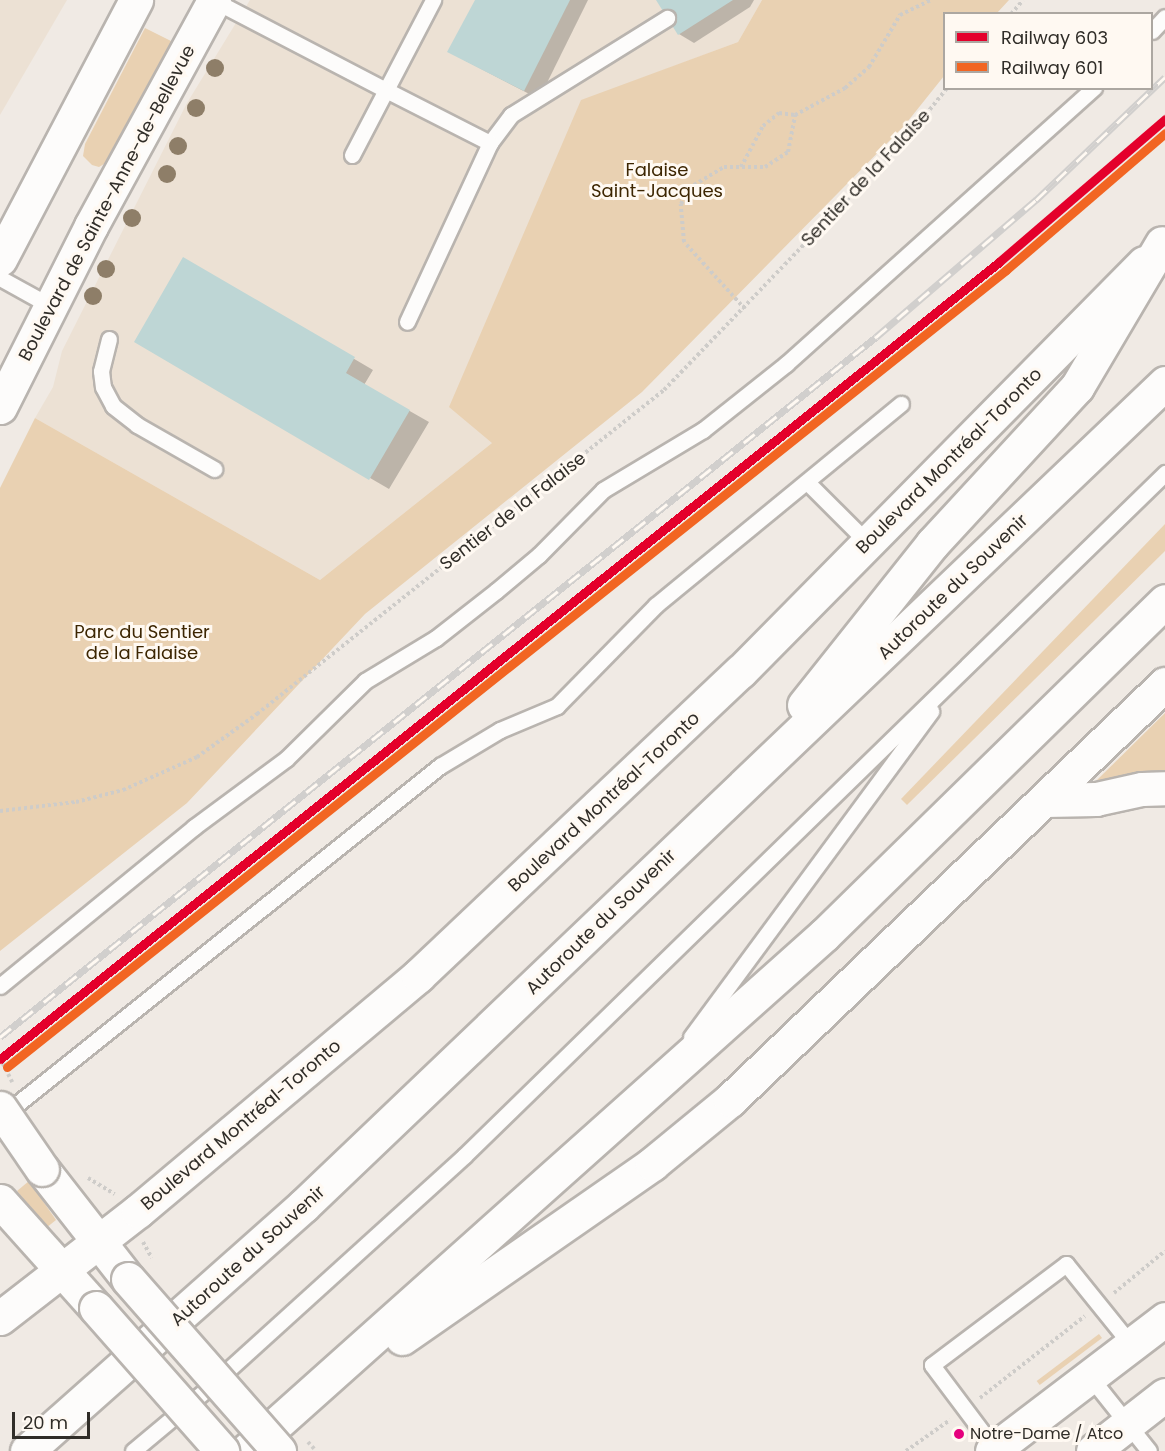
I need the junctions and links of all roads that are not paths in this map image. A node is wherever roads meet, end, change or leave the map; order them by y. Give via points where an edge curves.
1 (136, 0) edge
2 (213, 0) edge
3 (433, 0) edge
4 (1165, 17) edge
5 (667, 18) dead end
6 (1153, 30) edge
7 (386, 90) junction
8 (1092, 90) edge
9 (490, 143) junction
10 (352, 155) dead end
11 (1164, 242) edge
12 (0, 259) edge
13 (0, 278) edge
14 (49, 305) junction
15 (406, 322) dead end
16 (110, 339) dead end
17 (1165, 383) edge
18 (902, 404) dead end
19 (0, 407) edge
20 (214, 469) dead end
21 (1165, 473) edge
22 (807, 483) junction
23 (868, 543) junction
24 (1165, 601) edge
25 (957, 675) junction
26 (1165, 684) edge
27 (1165, 788) edge
28 (733, 793) junction
29 (1045, 800) junction
30 (0, 986) edge
31 (649, 1094) junction
32 (0, 1108) edge
33 (0, 1118) edge
34 (0, 1202) edge
35 (98, 1241) junction
36 (62, 1268) junction
37 (0, 1318) edge
38 (1165, 1319) edge
39 (1133, 1347) junction
40 (1091, 1378) junction
41 (1165, 1395) edge
42 (1129, 1425) junction
43 (279, 1437) edge
44 (994, 1450) edge
45 (27, 1451) edge
46 (133, 1451) edge
47 (222, 1451) edge
48 (246, 1451) edge
49 (1093, 1451) edge
50 (1149, 1451) edge

1 - 12 main road
2 - 7 lane
2 - 14 main road, Boulevard de Sainte-Anne-de-Bellevue
3 - 7 lane
4 - 6 lane
5 - 9 lane via 511,115
7 - 9 lane
7 - 10 lane
8 - 30 lane via 777,371 703,430 603,490 539,555 496,591 428,644 365,681 286,759 194,827
9 - 15 lane
11 - 23 main road, Boulevard Montréal-Toronto
11 - 28 main road via 1077,387 932,544
13 - 14 lane
14 - 19 main road, Boulevard de Sainte-Anne-de-Bellevue
16 - 20 lane via 101,371 112,406 137,425
17 - 28 main road, Autoroute du Souvenir
18 - 22 lane
21 - 25 lane
22 - 23 lane
22 - 33 lane via 656,605 557,706 475,742 440,766
23 - 35 main road, Boulevard Montréal-Toronto via 609,800 418,976
24 - 31 main road via 899,864
25 - 31 lane
25 - 46 lane via 464,1156 206,1390
26 - 29 main road
27 - 29 main road via 1096,799
28 - 45 main road, Autoroute du Souvenir via 303,1206
29 - 43 main road via 809,1028 676,1145
31 - 43 main road
32 - 35 main road, bridge
34 - 36 main road
35 - 36 main road, Boulevard Montréal-Toronto
35 - 43 main road, bridge via 128,1279
36 - 37 main road, Boulevard Montréal-Toronto
36 - 47 main road, bridge
38 - 39 main road
39 - 40 main road
39 - 44 lane via 1066,1264 932,1365
40 - 42 lane
40 - 44 main road
41 - 42 main road
42 - 49 main road
42 - 50 lane
43 - 48 main road

